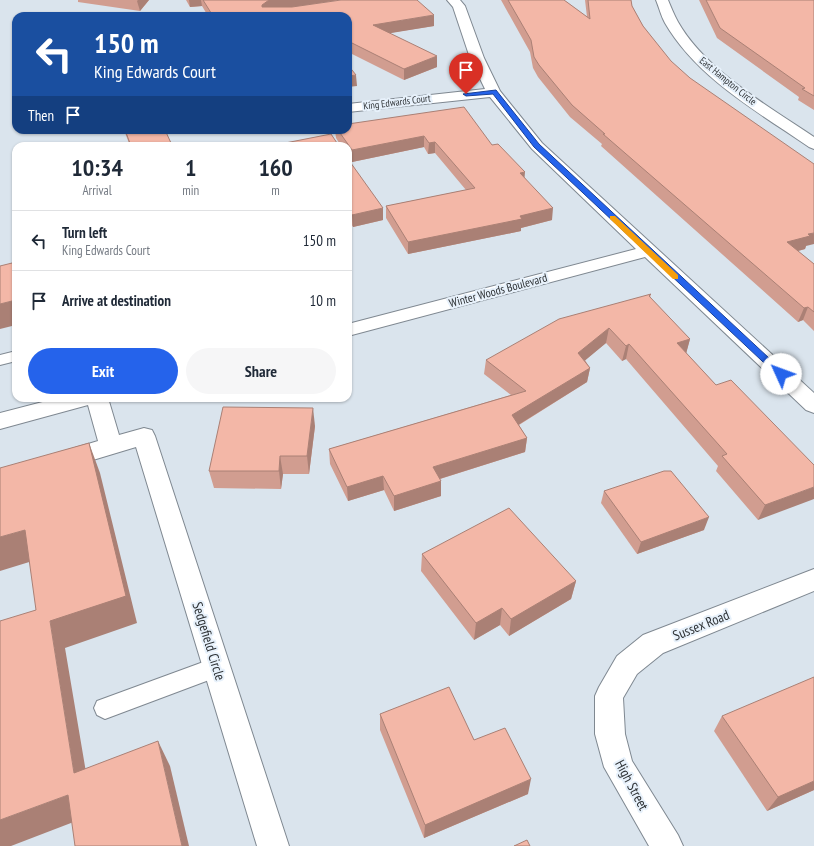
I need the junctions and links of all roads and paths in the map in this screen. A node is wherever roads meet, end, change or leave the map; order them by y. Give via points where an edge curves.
1 (453, 0) edge
2 (662, 0) edge
3 (494, 92) junction
4 (352, 108) edge
5 (814, 144) edge
6 (648, 251) junction
7 (352, 329) edge
8 (12, 357) edge
9 (0, 360) edge
10 (72, 402) edge
11 (98, 402) edge
12 (814, 405) edge
13 (0, 421) edge
14 (111, 446) junction
15 (44, 465) edge
16 (814, 580) edge
17 (217, 667) junction
18 (609, 696) joint
19 (105, 708) dead end
20 (273, 846) edge
21 (666, 846) edge

1 - 3 street via 459,6 477,58
2 - 5 street, East Hampton Circle via 664,10 677,32 715,73
3 - 4 street, King Edwards Court
3 - 6 street via 537,146
6 - 7 street, Winter Woods Boulevard
6 - 12 street
8 - 9 lane
10 - 13 street
11 - 14 street
14 - 15 street
14 - 17 street, Sedgefield Circle via 144,436
16 - 18 street, Sussex Road via 653,644 627,665
17 - 19 lane
17 - 20 street, Sedgefield Circle
18 - 21 street, High Street via 610,734 619,767

